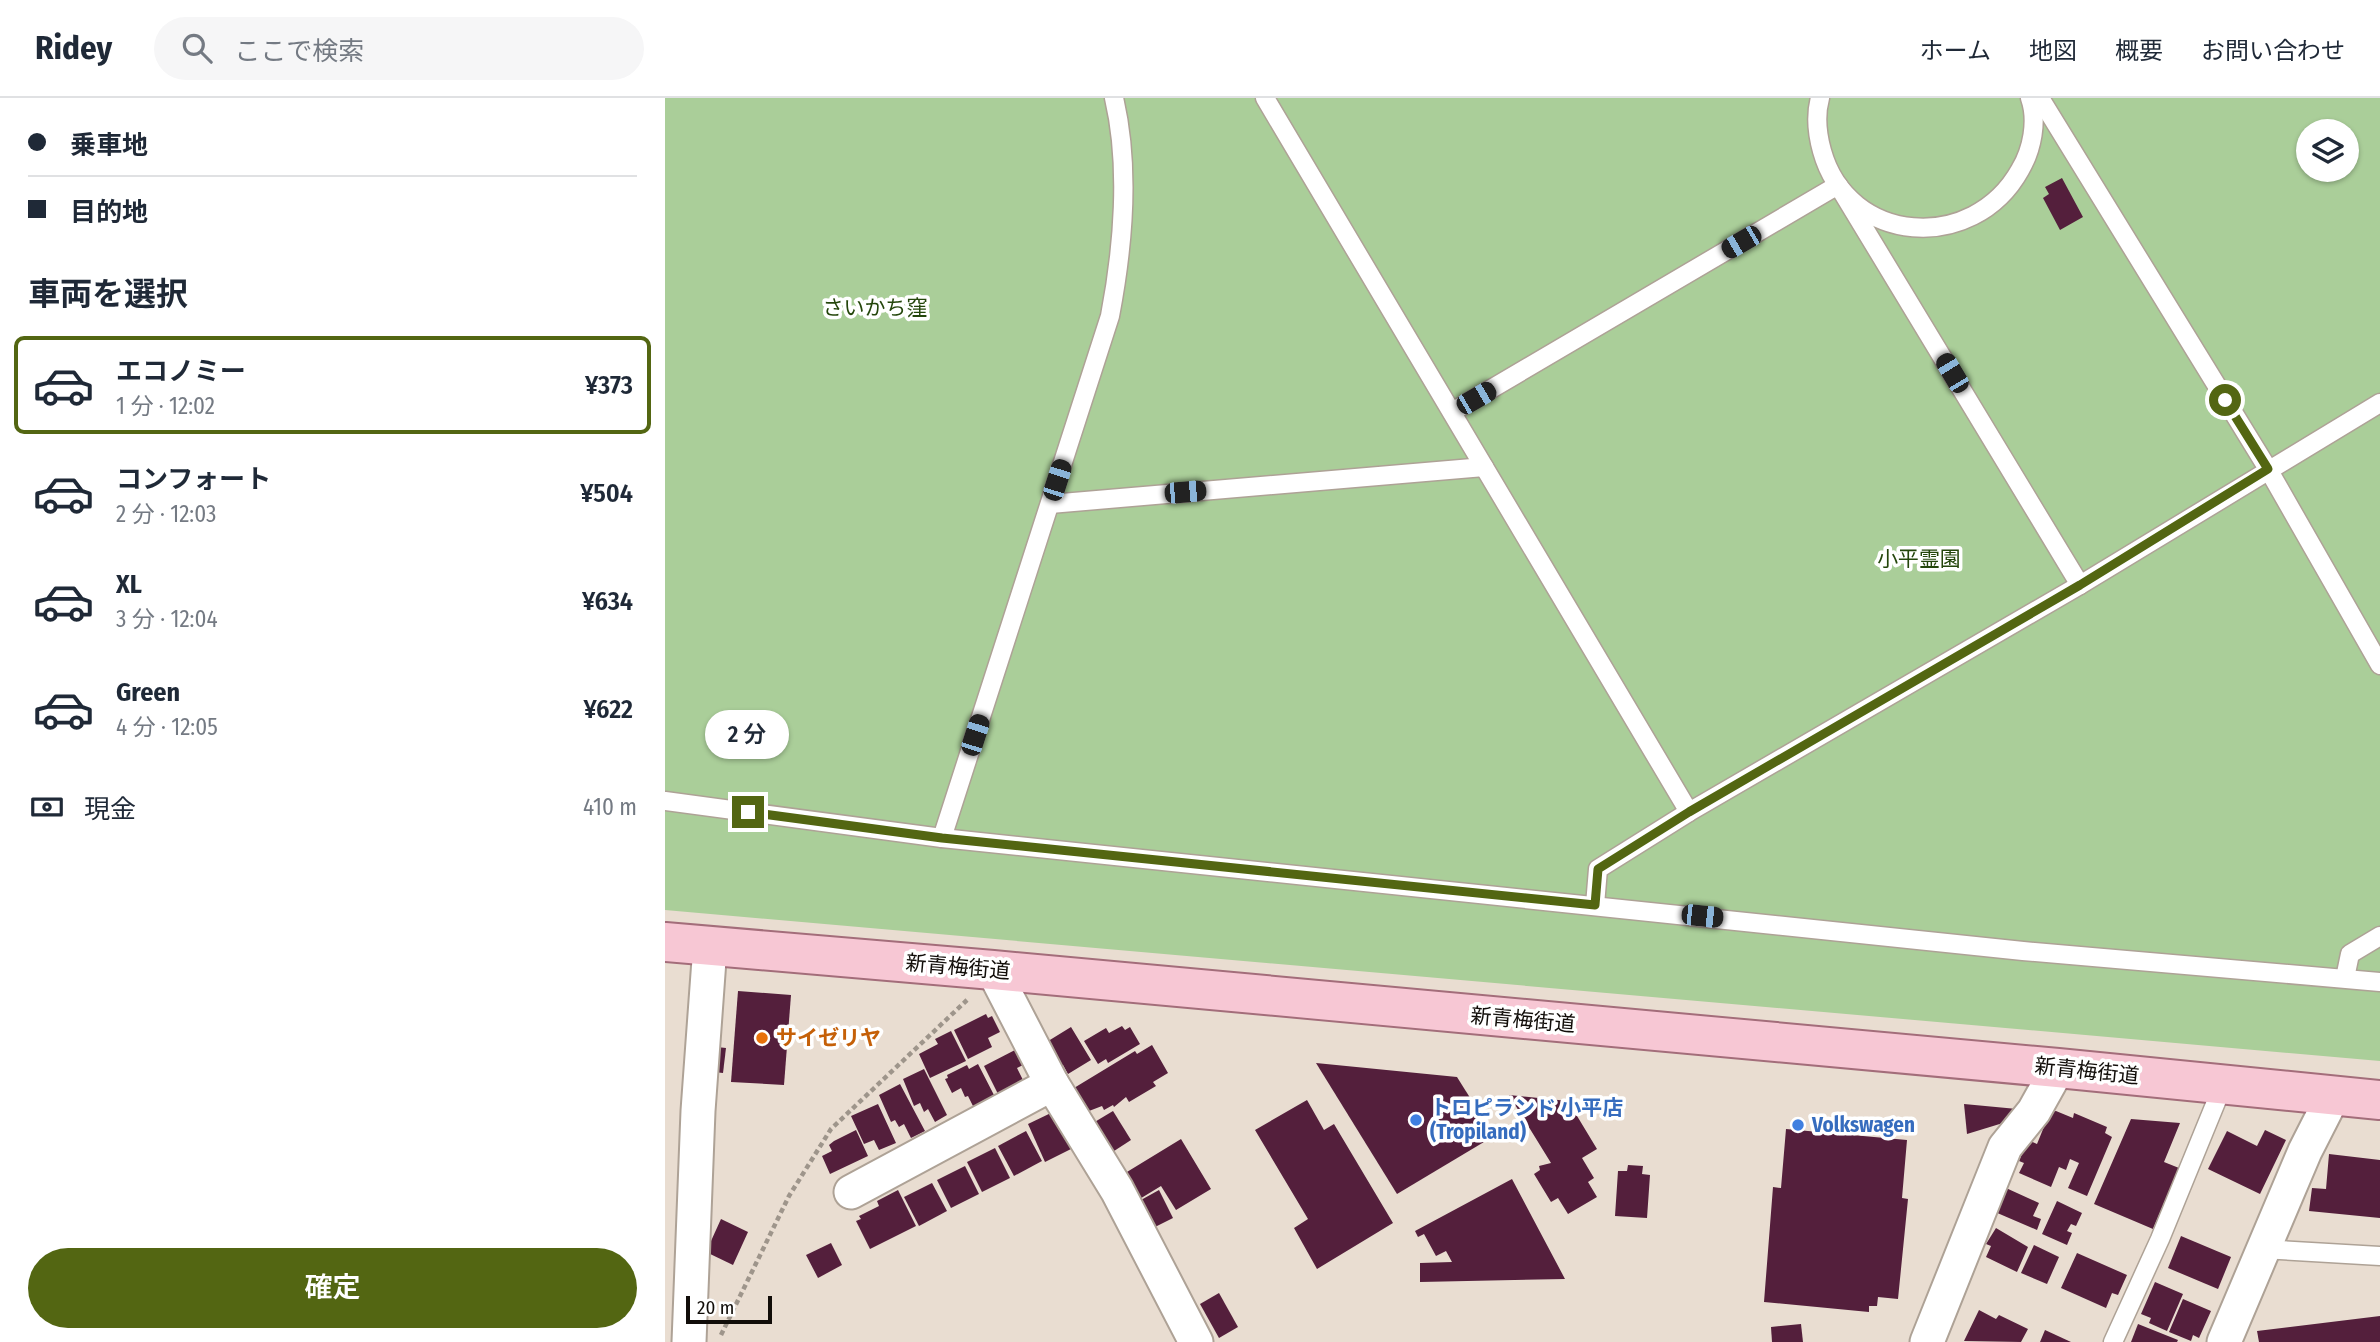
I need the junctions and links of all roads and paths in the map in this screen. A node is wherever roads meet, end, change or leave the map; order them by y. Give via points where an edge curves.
1 (1114, 98) edge
2 (1265, 98) edge
3 (1820, 98) edge
4 (2030, 98) edge
5 (2040, 98) edge
6 (1838, 185) junction
7 (2380, 403) edge
8 (1452, 412) junction
9 (1484, 467) junction
10 (2268, 469) junction
11 (1050, 504) junction
12 (2080, 585) junction
13 (2380, 665) edge
14 (665, 801) edge
15 (1689, 812) junction
16 (942, 838) junction
17 (1595, 905) junction
18 (2380, 936) edge
19 (665, 942) edge
20 (710, 946) junction
21 (993, 970) junction
22 (2345, 978) junction
23 (2380, 982) edge
24 (2058, 1068) junction
25 (1052, 1084) junction
26 (2223, 1085) junction
27 (2333, 1096) junction
28 (2380, 1100) edge
29 (851, 1192) dead end
30 (2262, 1249) junction
31 (2380, 1256) edge
32 (689, 1342) edge
33 (718, 1342) edge
34 (1196, 1342) edge
35 (1927, 1342) edge
36 (2113, 1342) edge
37 (2224, 1342) edge

1 - 11 lane via 1122,152 1115,290
2 - 8 lane
3 - 6 lane via 1817,135
4 - 6 lane via 2033,133 2026,160 2012,185 1991,206 1967,220 1939,228 1883,220 1858,206
5 - 10 lane
6 - 8 lane
6 - 12 lane
7 - 10 lane
8 - 9 lane
9 - 11 lane
9 - 15 lane
10 - 12 lane
10 - 13 lane
11 - 16 lane
12 - 15 lane
14 - 16 lane
15 - 17 lane via 1598,869
16 - 17 lane
17 - 22 lane via 2023,951
18 - 22 lane via 2350,954
19 - 20 main road, 新青梅街道
20 - 21 main road, 新青梅街道
20 - 32 street
21 - 24 main road, 新青梅街道
21 - 25 street
21 - 33 path via 958,1010 831,1129 789,1196
22 - 23 lane
24 - 26 main road, 新青梅街道
24 - 35 street via 2034,1111 2005,1147
25 - 29 street
25 - 34 street via 1117,1191
26 - 27 main road, 新青梅街道
26 - 36 lane
27 - 28 main road, 新青梅街道
27 - 30 street
30 - 31 lane
30 - 37 street

